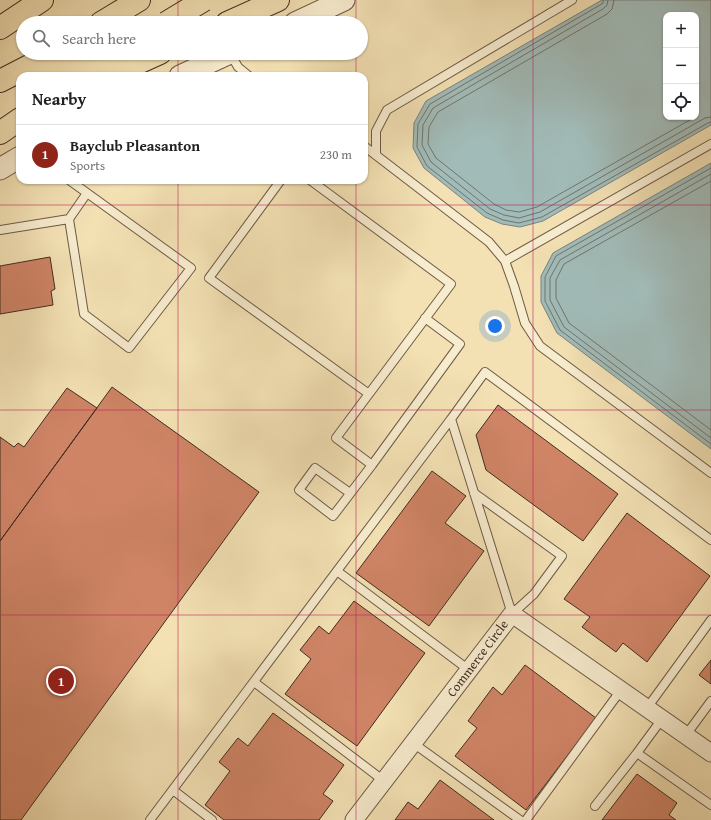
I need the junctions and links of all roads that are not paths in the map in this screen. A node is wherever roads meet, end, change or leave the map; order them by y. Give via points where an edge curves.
1 (42, 0) edge
2 (139, 0) edge
3 (205, 0) edge
4 (278, 0) edge
5 (344, 0) edge
6 (572, 0) edge
7 (18, 16) edge
8 (113, 16) edge
9 (170, 16) edge
10 (178, 16) edge
11 (242, 16) edge
12 (310, 16) edge
13 (16, 17) edge
14 (0, 28) edge
15 (79, 60) edge
16 (106, 60) edge
17 (144, 60) edge
18 (215, 60) edge
19 (234, 60) edge
20 (43, 64) edge
21 (24, 72) edge
22 (89, 72) edge
23 (118, 72) edge
24 (190, 72) edge
25 (244, 72) edge
26 (16, 75) edge
27 (16, 80) edge
28 (0, 82) edge
29 (16, 121) edge
30 (16, 122) edge
31 (0, 130) edge
32 (0, 133) edge
33 (711, 144) edge
34 (368, 149) edge
35 (376, 155) junction
36 (16, 159) edge
37 (0, 169) edge
38 (75, 184) edge
39 (278, 184) edge
40 (315, 184) edge
41 (87, 193) junction
42 (69, 219) junction
43 (0, 230) edge
44 (505, 261) junction
45 (425, 318) junction
46 (369, 394) junction
47 (451, 419) junction
48 (372, 465) junction
49 (711, 473) edge
50 (350, 493) junction
51 (474, 493) junction
52 (711, 540) edge
53 (337, 571) junction
54 (512, 614) junction
55 (711, 620) edge
56 (469, 670) junction
57 (254, 682) junction
58 (621, 690) junction
59 (711, 701) edge
60 (647, 708) junction
61 (662, 719) junction
62 (686, 735) junction
63 (413, 742) junction
64 (637, 753) junction
65 (711, 753) edge
66 (384, 781) junction
67 (173, 790) junction
68 (711, 805) edge
69 (595, 806) dead end
70 (150, 820) edge
71 (212, 820) edge
72 (354, 820) edge
73 (520, 820) edge
74 (526, 820) edge

1 - 7 highway
2 - 8 highway
3 - 9 highway
3 - 10 highway, bridge
4 - 11 highway
5 - 12 street
6 - 35 lane via 387,110 376,131
13 - 14 highway
15 - 20 highway via 71,64
16 - 22 highway
17 - 23 highway
18 - 24 street
19 - 25 lane
20 - 21 highway
26 - 28 highway
27 - 28 highway
29 - 31 highway
30 - 32 highway
33 - 44 lane
34 - 35 lane
35 - 44 lane via 489,242
36 - 37 street
38 - 41 lane
39 - 46 lane via 209,278
40 - 45 lane via 451,284
41 - 42 lane
41 - 42 lane via 191,268 129,348 84,314
42 - 43 lane
44 - 49 lane via 524,322 540,346
45 - 46 lane
45 - 48 lane via 460,344
46 - 48 lane via 336,438
47 - 51 lane
47 - 52 lane via 485,372
47 - 53 lane
48 - 50 lane
50 - 50 lane via 333,516 299,490 315,468
51 - 54 lane
51 - 54 lane via 562,556 534,594
53 - 56 lane
53 - 57 lane
54 - 56 street, Commerce Circle
54 - 58 street, Commerce Circle
55 - 60 lane
56 - 63 street, Commerce Circle
57 - 66 lane
57 - 67 lane
58 - 60 street, Commerce Circle
58 - 74 lane
59 - 62 lane
60 - 61 street, Commerce Circle
61 - 62 street, Commerce Circle
61 - 64 lane
62 - 65 street, Commerce Circle
63 - 66 street, Commerce Circle
63 - 73 lane
64 - 68 lane
64 - 69 lane
66 - 72 street, Commerce Circle
67 - 70 lane
67 - 71 lane

